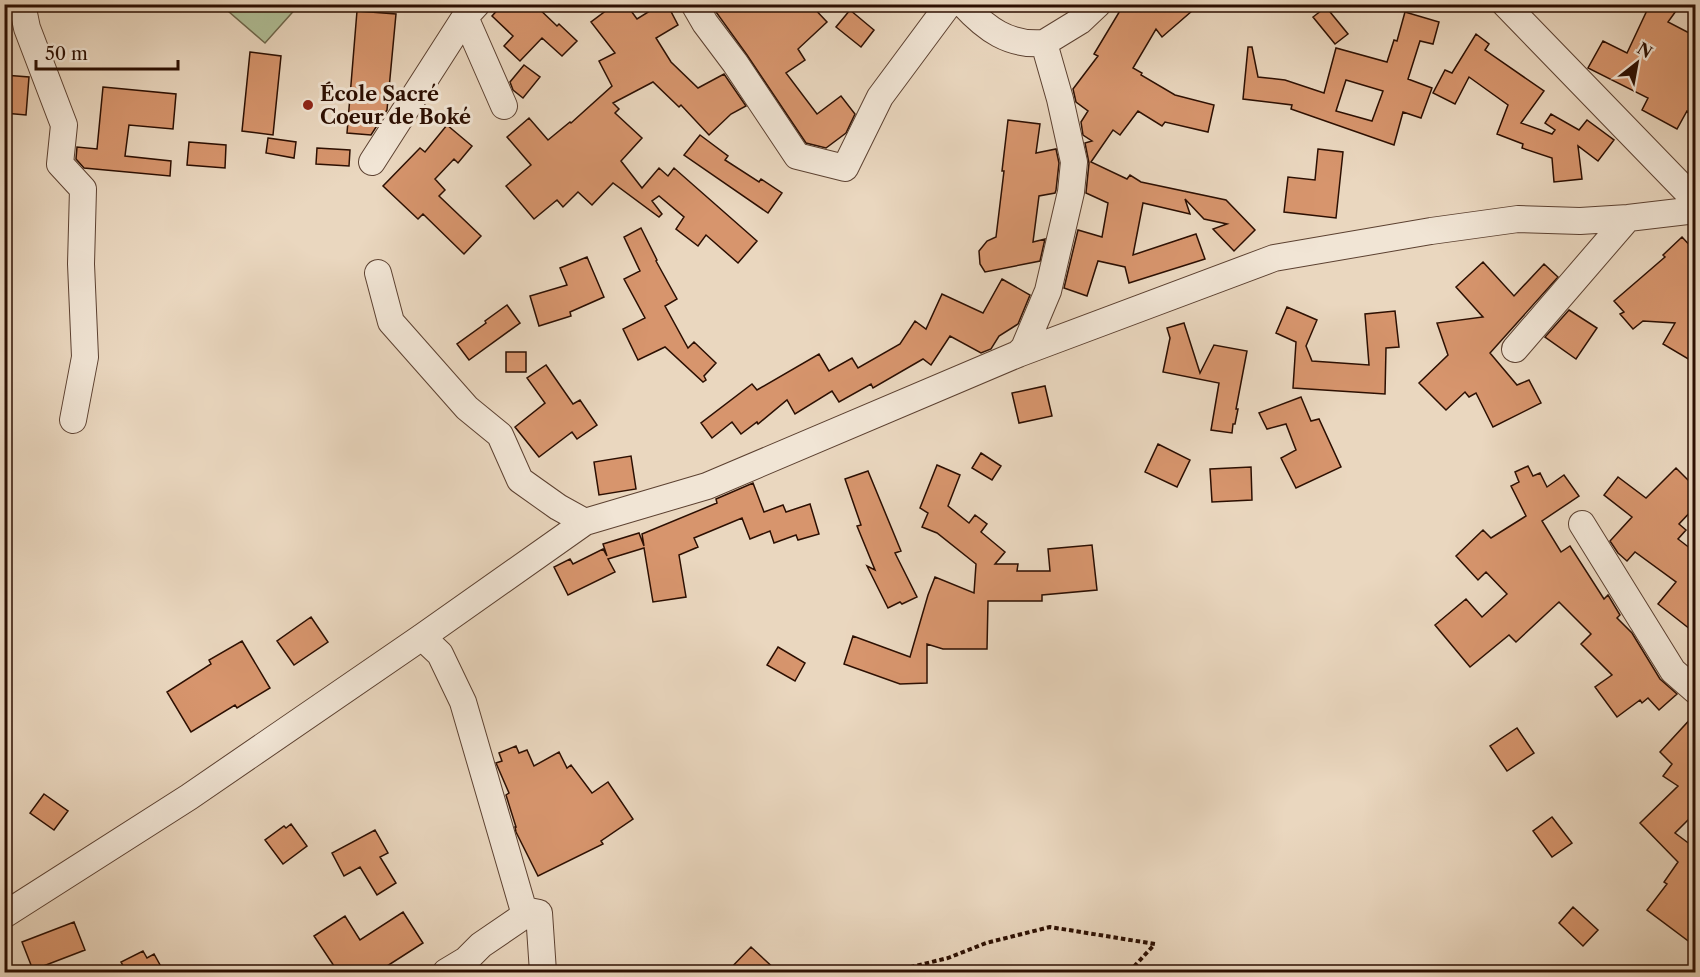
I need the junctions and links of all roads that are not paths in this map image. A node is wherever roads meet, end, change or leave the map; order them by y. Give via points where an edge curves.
1 (22, 4) edge
2 (694, 4) edge
3 (949, 4) edge
4 (963, 4) edge
5 (1098, 4) edge
6 (1505, 4) edge
7 (471, 11) edge
8 (1044, 43) junction
9 (504, 106) dead end
10 (372, 162) dead end
11 (1695, 201) edge
12 (1695, 210) edge
13 (1628, 218) junction
14 (378, 273) dead end
15 (1515, 349) dead end
16 (1018, 354) junction
17 (73, 420) dead end
18 (585, 522) junction
19 (1582, 524) dead end
20 (422, 637) junction
21 (1695, 692) edge
22 (4, 915) edge
23 (525, 915) junction
24 (446, 972) edge
25 (543, 972) edge

1 - 17 street via 27,28 64,125 60,164 83,189 85,357
2 - 3 street via 797,156 845,168 880,97
4 - 8 street via 999,35 1027,44
5 - 8 street via 1080,21
6 - 11 street
7 - 9 street
7 - 10 street
8 - 16 street via 1074,162 1048,291
12 - 13 street
13 - 15 street
13 - 16 street via 1518,219 1274,258
14 - 18 street via 391,322 467,408 500,435 520,480
16 - 18 street via 708,486
18 - 20 street
19 - 21 street via 1673,671
20 - 22 street via 189,797
20 - 23 street via 440,654 464,702
23 - 24 street
23 - 25 street via 529,911 539,913

